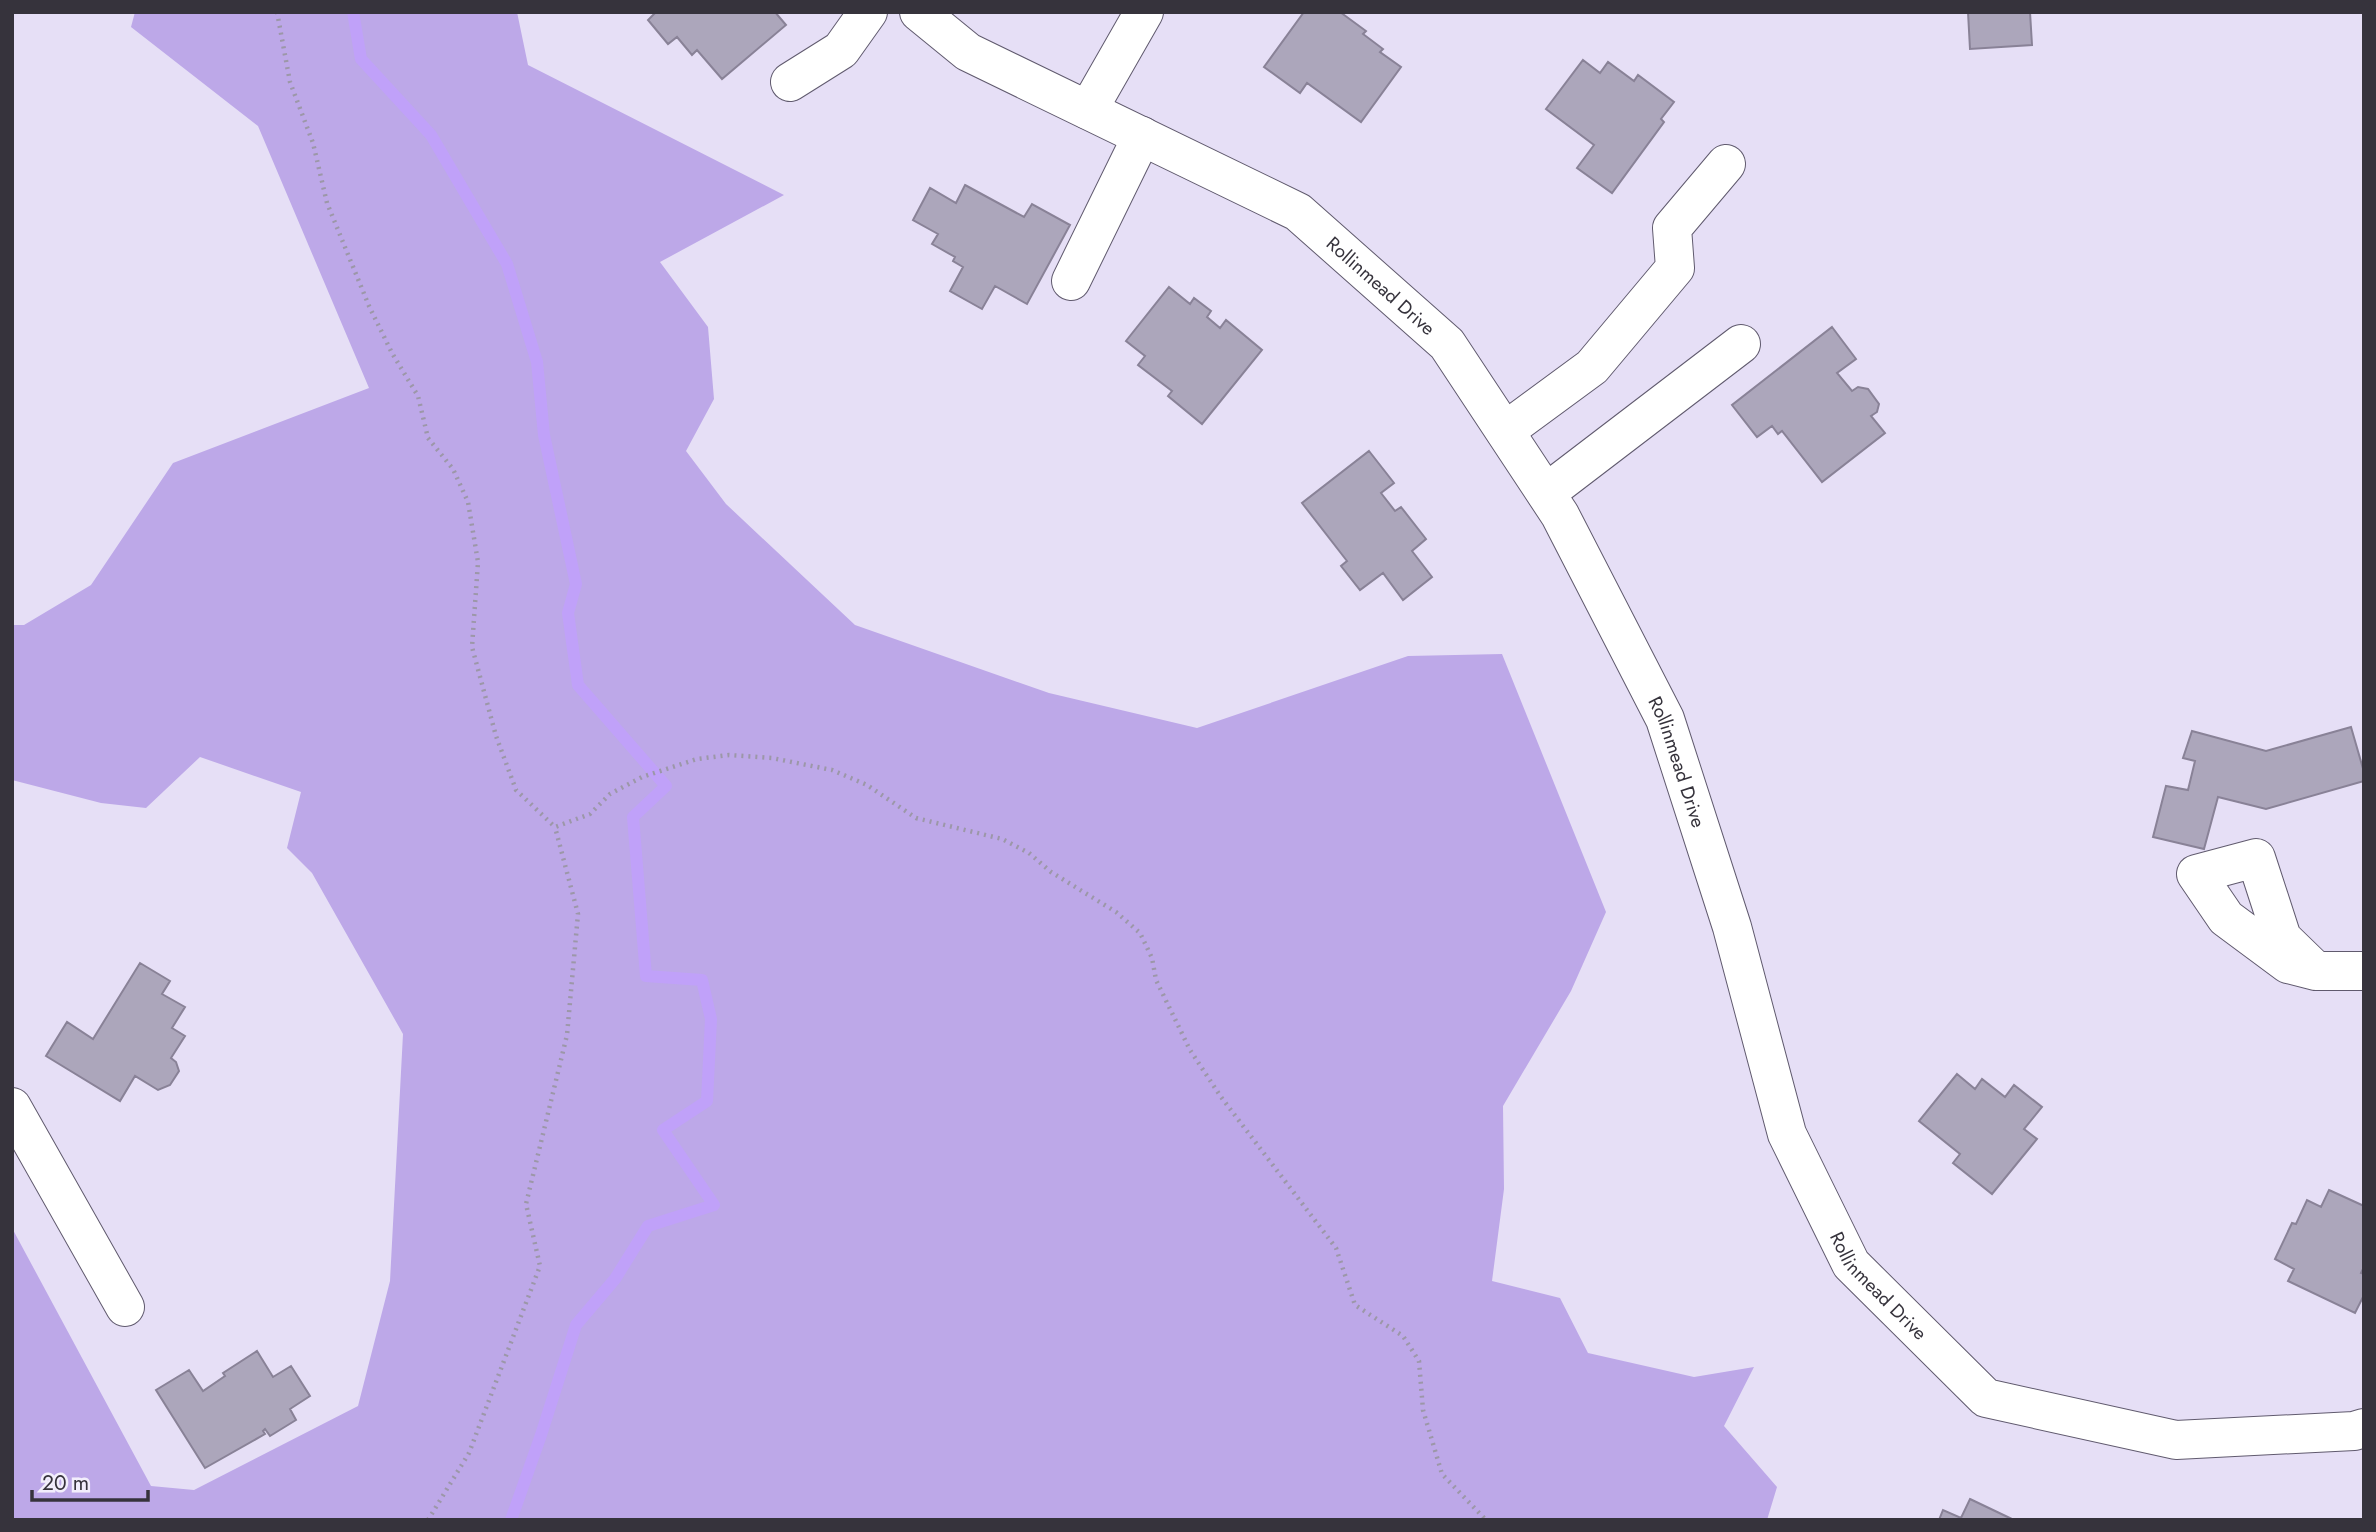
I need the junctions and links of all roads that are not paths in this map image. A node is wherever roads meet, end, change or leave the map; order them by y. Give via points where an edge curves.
1 (869, 12) edge
2 (919, 12) edge
3 (1143, 12) edge
4 (790, 82) dead end
5 (1088, 110) junction
6 (1142, 136) junction
7 (1727, 164) dead end
8 (1071, 281) dead end
9 (1741, 344) dead end
10 (1505, 431) junction
11 (1546, 493) junction
12 (2316, 971) dead end
13 (2364, 971) edge
14 (12, 1107) edge
15 (125, 1307) dead end
16 (2364, 1428) edge

1 - 4 street via 841,50
2 - 5 street, Rollinmead Drive via 968,52
3 - 5 street
5 - 6 street, Rollinmead Drive
6 - 8 street
6 - 10 street, Rollinmead Drive via 1298,212 1447,344
7 - 10 street via 1672,228 1675,268 1592,367
9 - 11 street
10 - 11 street, Rollinmead Drive
11 - 16 street, Rollinmead Drive via 1665,719 1732,927 1787,1134 1851,1264 1986,1398 2176,1440
12 - 13 street
14 - 15 street

